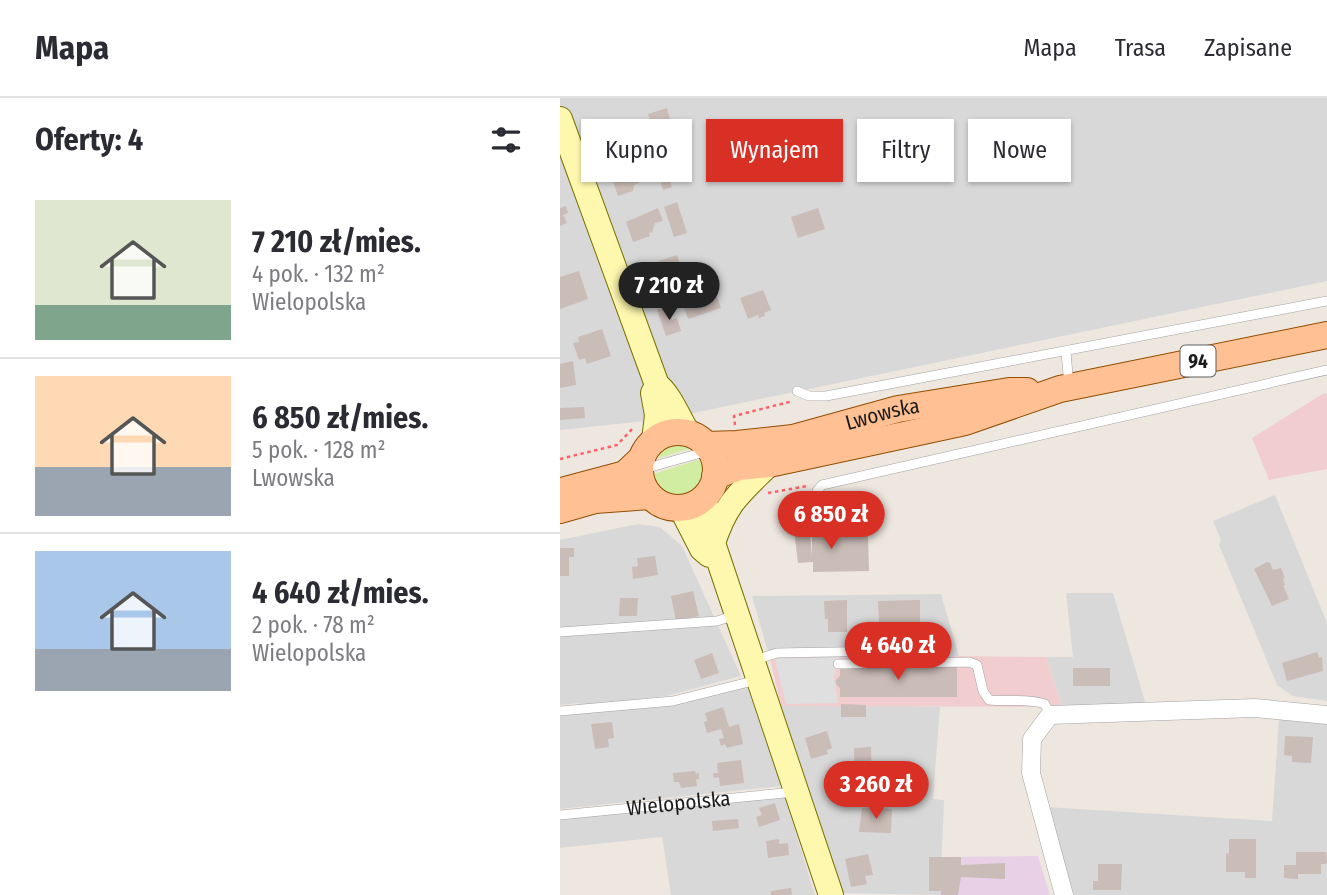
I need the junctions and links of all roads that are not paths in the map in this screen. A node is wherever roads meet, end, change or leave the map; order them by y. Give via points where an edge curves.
1 (560, 119) edge
2 (1327, 301) edge
3 (1327, 335) edge
4 (1066, 352) junction
5 (1327, 370) edge
6 (657, 385) junction
7 (1065, 388) junction
8 (797, 391) dead end
9 (640, 453) junction
10 (705, 460) junction
11 (769, 464) junction
12 (820, 488) road end
13 (560, 492) edge
14 (650, 496) junction
15 (681, 508) junction
16 (560, 510) edge
17 (716, 553) junction
18 (738, 614) junction
19 (560, 632) edge
20 (919, 637) dead end
21 (838, 664) dead end
22 (756, 670) junction
23 (560, 711) edge
24 (1051, 715) junction
25 (1327, 715) edge
26 (795, 792) junction
27 (560, 815) edge
28 (831, 895) edge
29 (1064, 895) edge

1 - 6 street
2 - 4 lane
3 - 7 main road, Lwowska / 94
4 - 7 lane
4 - 8 lane via 826,396
5 - 12 lane
6 - 9 street via 653,393 657,415
6 - 10 street via 666,390 673,410
7 - 10 main road, Lwowska / 94 via 1009,391 910,407 811,434 736,439
7 - 11 main road, Lwowska / 94 via 965,422
9 - 10 main road, 94 via 673,432
9 - 13 main road, 94
9 - 14 main road via 641,480
10 - 11 main road, Lwowska / 94 via 739,467
10 - 15 main road, 94 via 692,505
10 - 17 street via 706,516
11 - 17 street via 722,517
14 - 15 main road via 668,507
14 - 16 main road via 595,500
15 - 17 street via 702,549
17 - 18 street
18 - 19 lane via 717,621
18 - 22 street
20 - 22 lane via 909,647 890,651 777,653
21 - 24 lane via 969,662 977,665 989,700 1031,699 1045,704
22 - 23 lane via 673,701
22 - 26 street
24 - 25 street via 1255,708
24 - 29 street via 1032,739 1031,774
26 - 27 lane, Wielopolska
26 - 28 street

